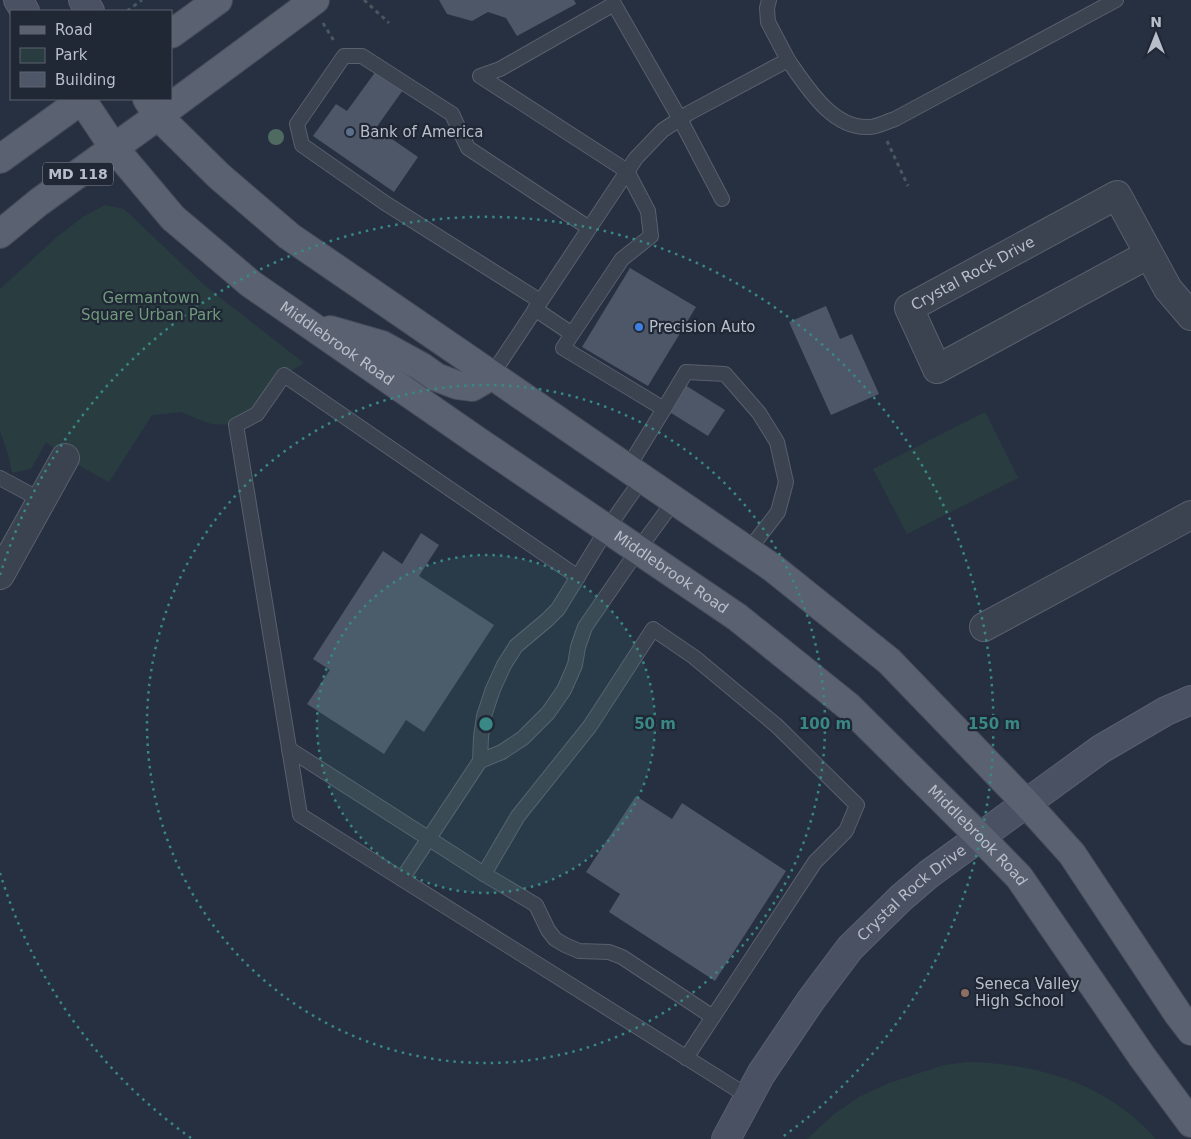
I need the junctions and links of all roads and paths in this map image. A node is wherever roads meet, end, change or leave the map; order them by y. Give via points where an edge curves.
1 (142, 0) edge
2 (218, 0) edge
3 (364, 0) edge
4 (769, 0) edge
5 (1107, 2) edge
6 (128, 10) edge
7 (318, 10) edge
8 (389, 23) dead end
9 (172, 33) edge
10 (344, 56) junction
11 (788, 60) junction
12 (172, 95) edge
13 (81, 100) edge
14 (83, 100) edge
15 (164, 100) edge
16 (152, 107) edge
17 (680, 119) junction
18 (880, 124) junction
19 (114, 148) junction
20 (0, 159) edge
21 (627, 171) junction
22 (908, 186) dead end
23 (722, 199) dead end
24 (589, 228) junction
25 (0, 234) edge
26 (1149, 254) junction
27 (538, 305) junction
28 (1191, 316) edge
29 (311, 326) junction
30 (572, 334) junction
31 (491, 376) junction
32 (664, 409) junction
33 (65, 458) dead end
34 (635, 474) junction
35 (0, 478) edge
36 (41, 500) junction
37 (674, 501) junction
38 (1191, 515) edge
39 (607, 529) junction
40 (638, 550) junction
41 (748, 551) junction
42 (0, 575) edge
43 (578, 577) junction
44 (984, 627) dead end
45 (1191, 700) edge
46 (289, 749) junction
47 (480, 761) junction
48 (1027, 804) junction
49 (980, 837) junction
50 (429, 839) junction
51 (484, 874) junction
52 (402, 879) junction
53 (712, 1016) junction
54 (1191, 1031) edge
55 (686, 1058) junction
56 (749, 1097) junction
57 (1191, 1123) edge
58 (726, 1139) edge

1 - 6 path
2 - 9 main road
3 - 8 path
4 - 11 lane via 768,22
5 - 18 lane via 895,119
7 - 10 path
7 - 12 main road, MD 118
10 - 24 lane via 362,56 452,114 468,148
10 - 27 lane via 297,124 302,144
11 - 17 lane
11 - 18 lane via 813,94 847,124 870,128
13 - 20 main road
14 - 19 main road, Middlebrook Road
15 - 16 main road, MD 118
16 - 19 main road, MD 118
16 - 31 main road via 219,176 289,236
17 - 21 lane via 663,130
17 - 21 lane via 614,4 480,76
17 - 23 lane
18 - 22 path
19 - 25 main road, MD 118 via 38,202
19 - 29 main road, Middlebrook Road via 173,218 251,284
21 - 24 lane
21 - 30 lane via 648,211 651,236 622,259
24 - 27 lane
26 - 26 street, Crystal Rock Drive via 1117,194 909,308 937,369
26 - 28 street, Crystal Rock Drive via 1168,289
27 - 30 lane
27 - 31 lane
29 - 31 main road via 382,345 436,377 457,384 472,387
29 - 39 main road, Middlebrook Road
30 - 32 lane via 563,348
31 - 34 main road
32 - 34 lane
32 - 41 lane via 686,372 725,374 759,413 777,442 786,482 778,512
33 - 36 street
34 - 37 main road
34 - 39 lane
35 - 36 lane
36 - 42 street
37 - 40 lane
37 - 41 main road
38 - 44 street
39 - 40 main road, Middlebrook Road
39 - 43 lane
40 - 47 lane via 586,627 564,690 548,713 523,738
40 - 49 main road, Middlebrook Road via 737,617 848,706
41 - 48 main road via 889,661
43 - 46 lane via 284,375 257,414 236,425
43 - 47 lane via 558,609 516,646 504,665 484,716
45 - 48 street, Crystal Rock Drive via 1101,749
46 - 50 lane
46 - 52 lane via 300,815
47 - 50 lane
48 - 49 street, Crystal Rock Drive
48 - 54 main road via 1072,854
49 - 56 street, Crystal Rock Drive via 900,898 850,948 805,1008
49 - 57 main road, Middlebrook Road via 1019,877
50 - 51 lane
50 - 52 lane
51 - 53 lane via 536,905 555,939 579,951 610,952 622,957
51 - 53 lane via 518,816 590,726 652,629 694,657 777,726 858,805 846,831 815,862
52 - 55 lane
53 - 55 lane
55 - 56 lane
56 - 58 street, Crystal Rock Drive

